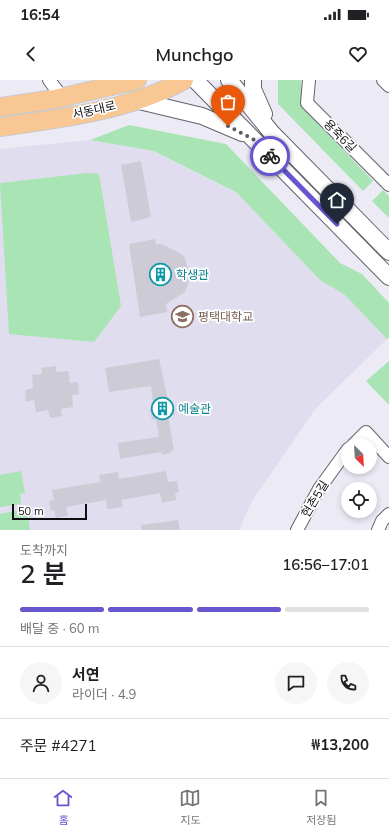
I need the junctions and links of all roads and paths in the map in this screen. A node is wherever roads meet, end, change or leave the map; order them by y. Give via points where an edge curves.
1 (50, 80) edge
2 (184, 80) edge
3 (195, 80) edge
4 (229, 80) edge
5 (253, 80) edge
6 (309, 80) edge
7 (383, 80) edge
8 (128, 81) edge
9 (389, 86) edge
10 (62, 97) junction
11 (135, 100) junction
12 (0, 107) edge
13 (0, 127) edge
14 (271, 132) junction
15 (253, 139) junction
16 (389, 185) edge
17 (389, 252) edge
18 (389, 277) edge
19 (360, 438) edge
20 (372, 438) edge
21 (377, 444) edge
22 (389, 457) edge
23 (341, 459) edge
24 (389, 514) edge
25 (297, 530) edge
26 (378, 530) edge

1 - 10 street
2 - 11 main road, 서동대로
3 - 15 main road
4 - 14 main road
5 - 14 main road via 253,89
6 - 16 street, 용죽6길 via 308,103
7 - 9 street
8 - 10 main road, 서동대로
10 - 12 main road, 서동대로
11 - 13 main road, 서동대로 via 52,120
11 - 15 main road via 202,116
14 - 17 main road
15 - 18 main road
19 - 20 street via 366,432
21 - 22 street
23 - 25 street, 현촌5길 via 319,489
24 - 26 street

